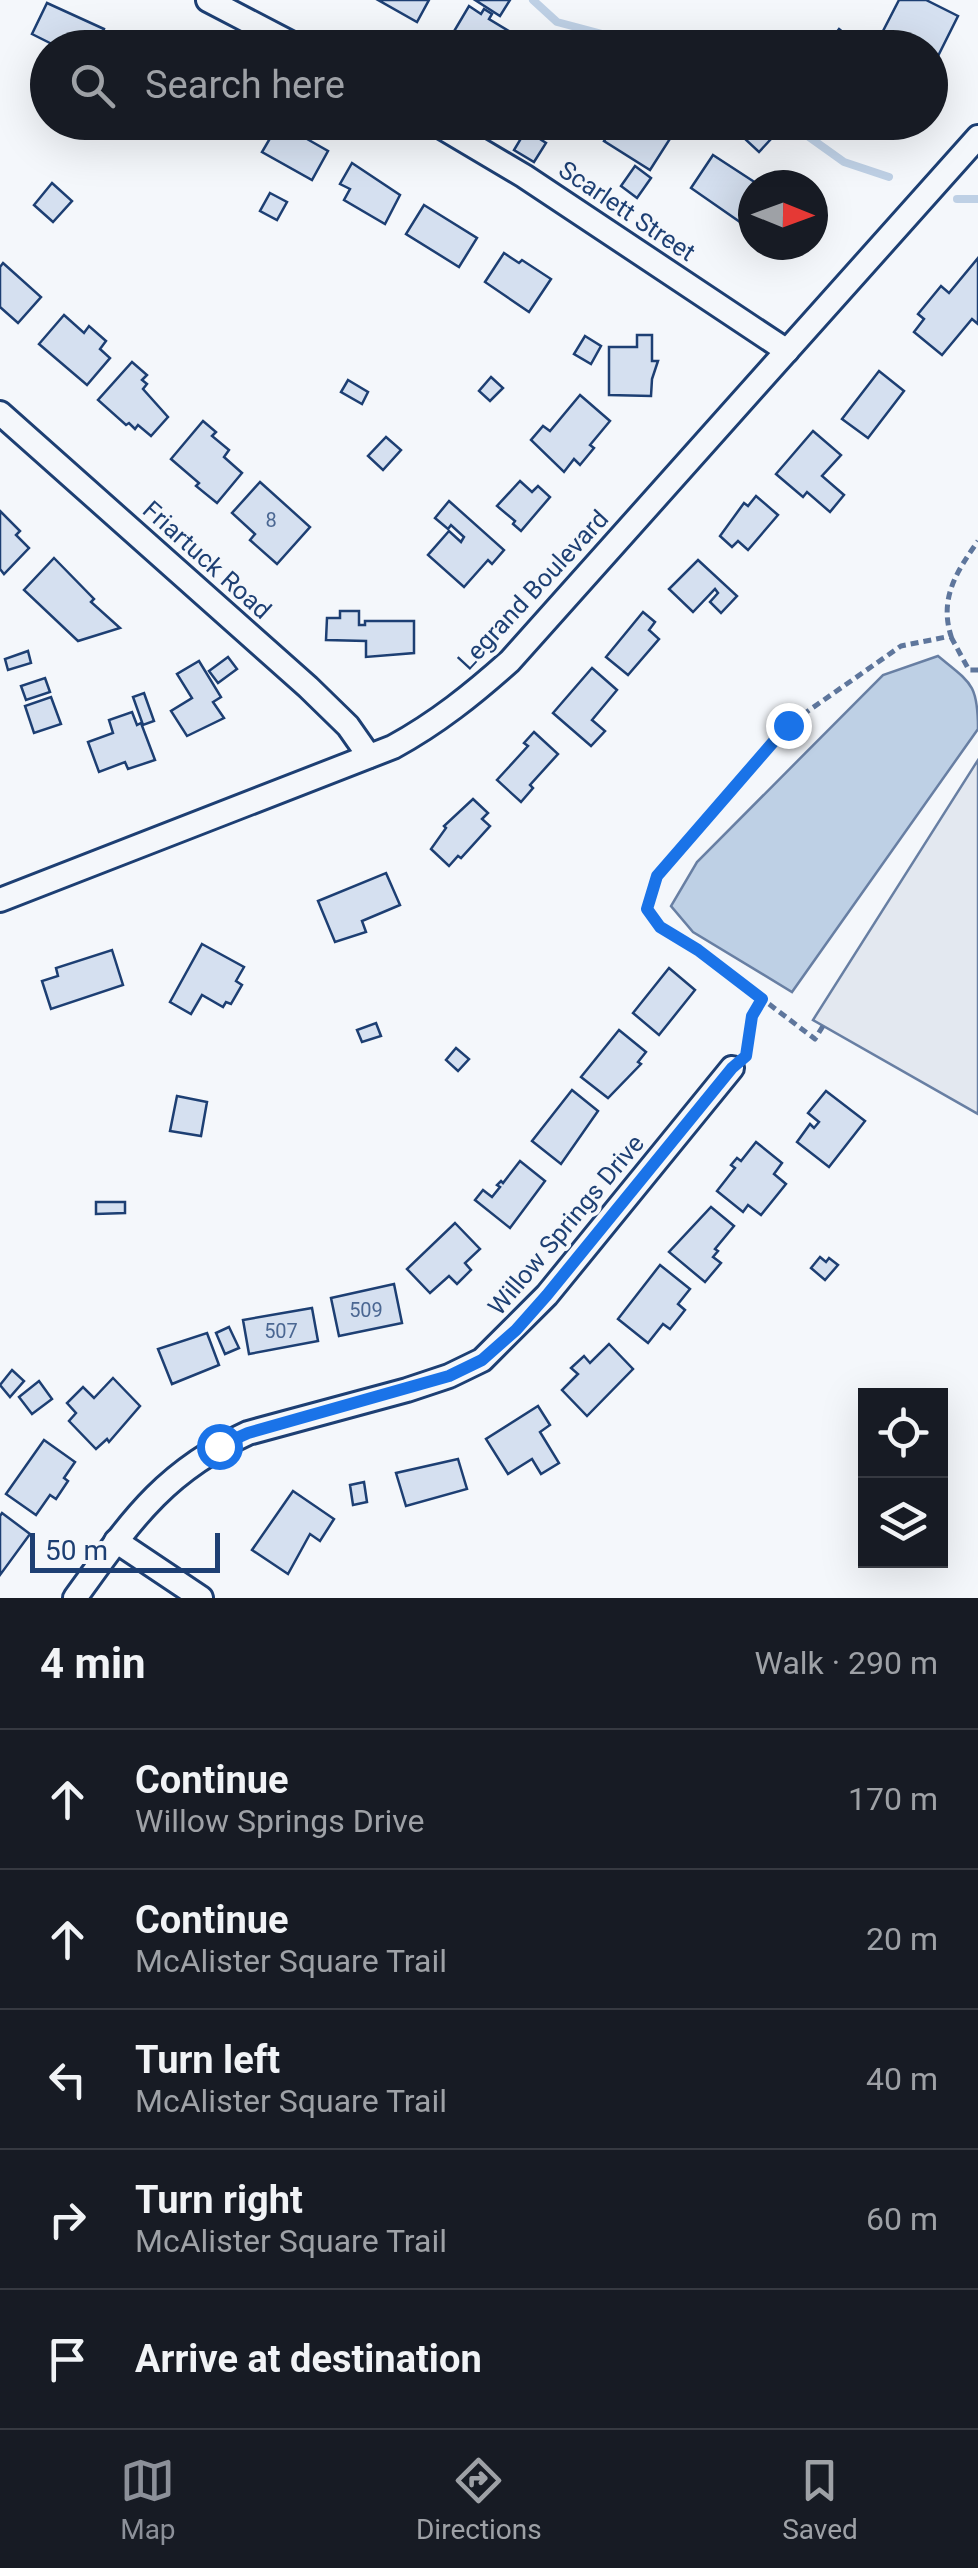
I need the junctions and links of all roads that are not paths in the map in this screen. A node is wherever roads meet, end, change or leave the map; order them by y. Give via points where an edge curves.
1 (208, 0) edge
2 (266, 30) edge
3 (978, 137) edge
4 (463, 140) edge
5 (787, 350) junction
6 (0, 413) edge
7 (370, 756) junction
8 (0, 900) edge
9 (732, 1068) road end
10 (116, 1542) junction
11 (75, 1598) edge
12 (200, 1598) edge

1 - 2 street
3 - 5 street, Legrand Boulevard
4 - 5 street, Scarlett Street
5 - 7 street, Legrand Boulevard via 510,660 433,725
6 - 7 street, Friartuck Road via 308,688
7 - 8 street, Legrand Boulevard
9 - 10 street, Willow Springs Drive via 547,1295 482,1360 219,1446 154,1494
10 - 11 street, Willow Springs Drive
10 - 12 street

